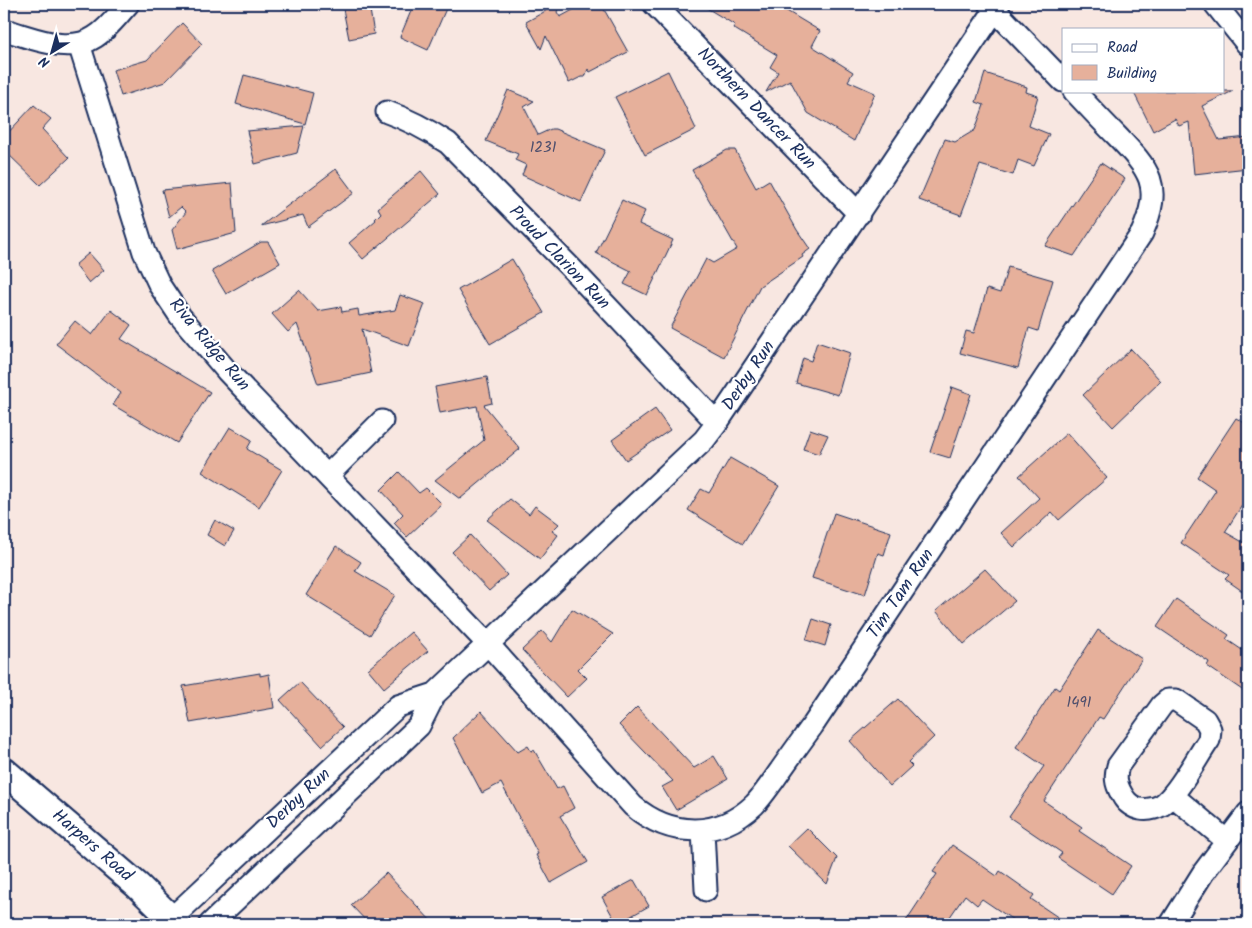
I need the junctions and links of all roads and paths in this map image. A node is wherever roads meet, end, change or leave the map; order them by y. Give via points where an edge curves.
1 (128, 4) edge
2 (654, 4) edge
3 (1215, 4) edge
4 (994, 6) edge
5 (4, 30) edge
6 (79, 44) junction
7 (1247, 44) edge
8 (1062, 80) edge
9 (1075, 92) edge
10 (387, 112) dead end
11 (859, 214) junction
12 (382, 421) dead end
13 (717, 423) junction
14 (328, 475) junction
15 (488, 644) junction
16 (436, 694) junction
17 (4, 771) edge
18 (1172, 795) junction
19 (1248, 813) edge
20 (703, 830) junction
21 (1227, 840) junction
22 (706, 890) dead end
23 (174, 922) edge
24 (210, 924) edge
25 (1171, 924) edge

1 - 6 street via 95,38
2 - 11 street, Northern Dancer Run
3 - 7 street
4 - 8 street
4 - 11 street, Derby Run
5 - 6 street via 60,45
6 - 14 street, Riva Ridge Run via 144,252 160,286 180,316 228,371
9 - 20 street, Tim Tam Run via 1140,160 1149,176 1151,213 1142,233 813,725 756,804 724,825
10 - 13 street, Proud Clarion Run via 409,119 448,143
11 - 13 street, Derby Run
12 - 14 street
13 - 15 street, Derby Run via 704,440
14 - 15 street, Riva Ridge Run
15 - 16 street, Derby Run
15 - 20 street, Tim Tam Run via 633,806 662,824 682,830
16 - 23 street, Derby Run via 398,706
16 - 24 street, Derby Run via 419,726
17 - 23 street, Harpers Road via 138,886
18 - 18 street via 1209,740 1210,729 1205,720 1176,700 1168,700 1162,705 1118,766 1115,776 1126,802 1137,808 1149,810 1161,806
18 - 21 street
19 - 21 street
20 - 22 street
21 - 25 street

